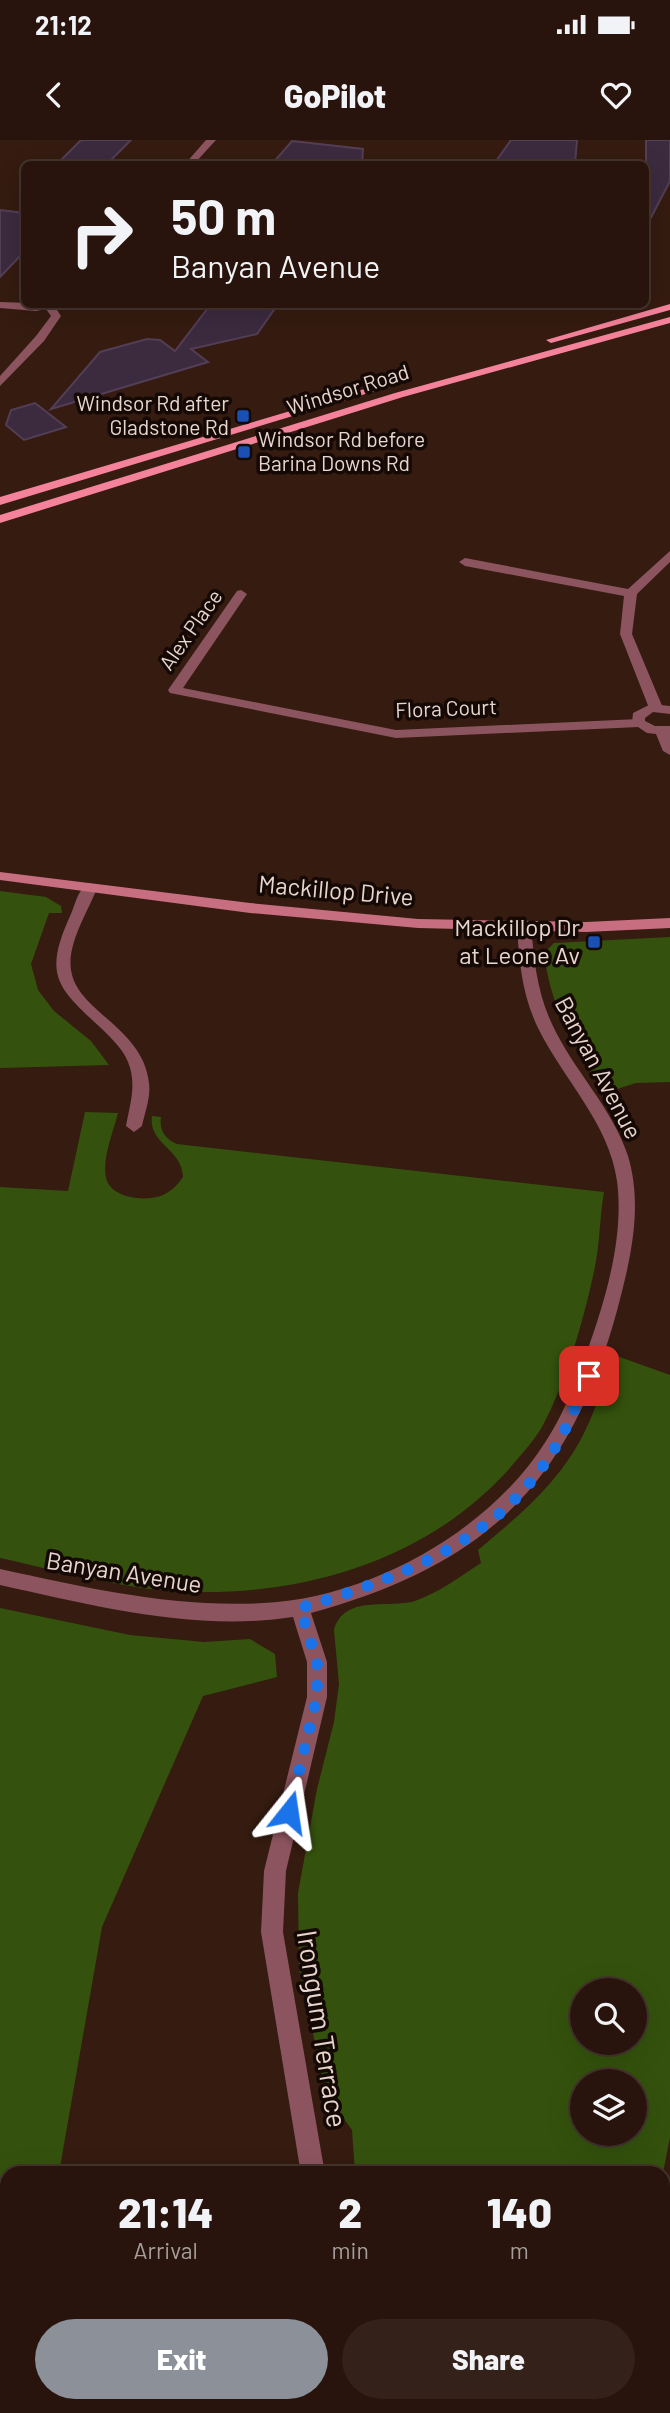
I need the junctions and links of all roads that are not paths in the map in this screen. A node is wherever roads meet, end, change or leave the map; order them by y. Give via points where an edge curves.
1 (211, 140) edge
2 (192, 161) edge
3 (0, 305) edge
4 (670, 307) edge
5 (21, 308) edge
6 (53, 308) edge
7 (670, 320) edge
8 (0, 383) edge
9 (0, 501) edge
10 (0, 519) edge
11 (670, 555) edge
12 (466, 562) dead end
13 (631, 593) junction
14 (241, 594) dead end
15 (175, 690) joint
16 (656, 708) junction
17 (670, 710) edge
18 (639, 723) junction
19 (666, 730) edge
20 (670, 751) edge
21 (0, 876) edge
22 (90, 888) junction
23 (670, 923) edge
24 (524, 926) junction
25 (134, 1126) dead end
26 (0, 1577) edge
27 (300, 1608) junction
28 (312, 2166) edge

1 - 2 street
3 - 5 street
4 - 9 main road, Windsor Road
6 - 8 street via 54,325
7 - 10 main road, Windsor Road via 398,395
11 - 13 street
12 - 13 street
13 - 16 street via 626,634
14 - 15 street, Alex Place
15 - 18 street, Flora Court via 396,734
16 - 17 street
16 - 18 street via 643,710
18 - 19 street
19 - 20 street
21 - 22 main road, Mackillop Drive
22 - 24 main road, Mackillop Drive via 345,916
22 - 25 street via 64,955 64,971 67,984 80,1000 131,1048 142,1084
23 - 24 main road, Mackillop Drive
24 - 27 street, Banyan Avenue via 535,1003 613,1140 625,1179 620,1258 589,1376 544,1464 507,1506 457,1544 405,1573
26 - 27 street, Banyan Avenue via 155,1608
27 - 28 street, Irongum Terrace via 317,1662 317,1697 275,1871 272,1932

